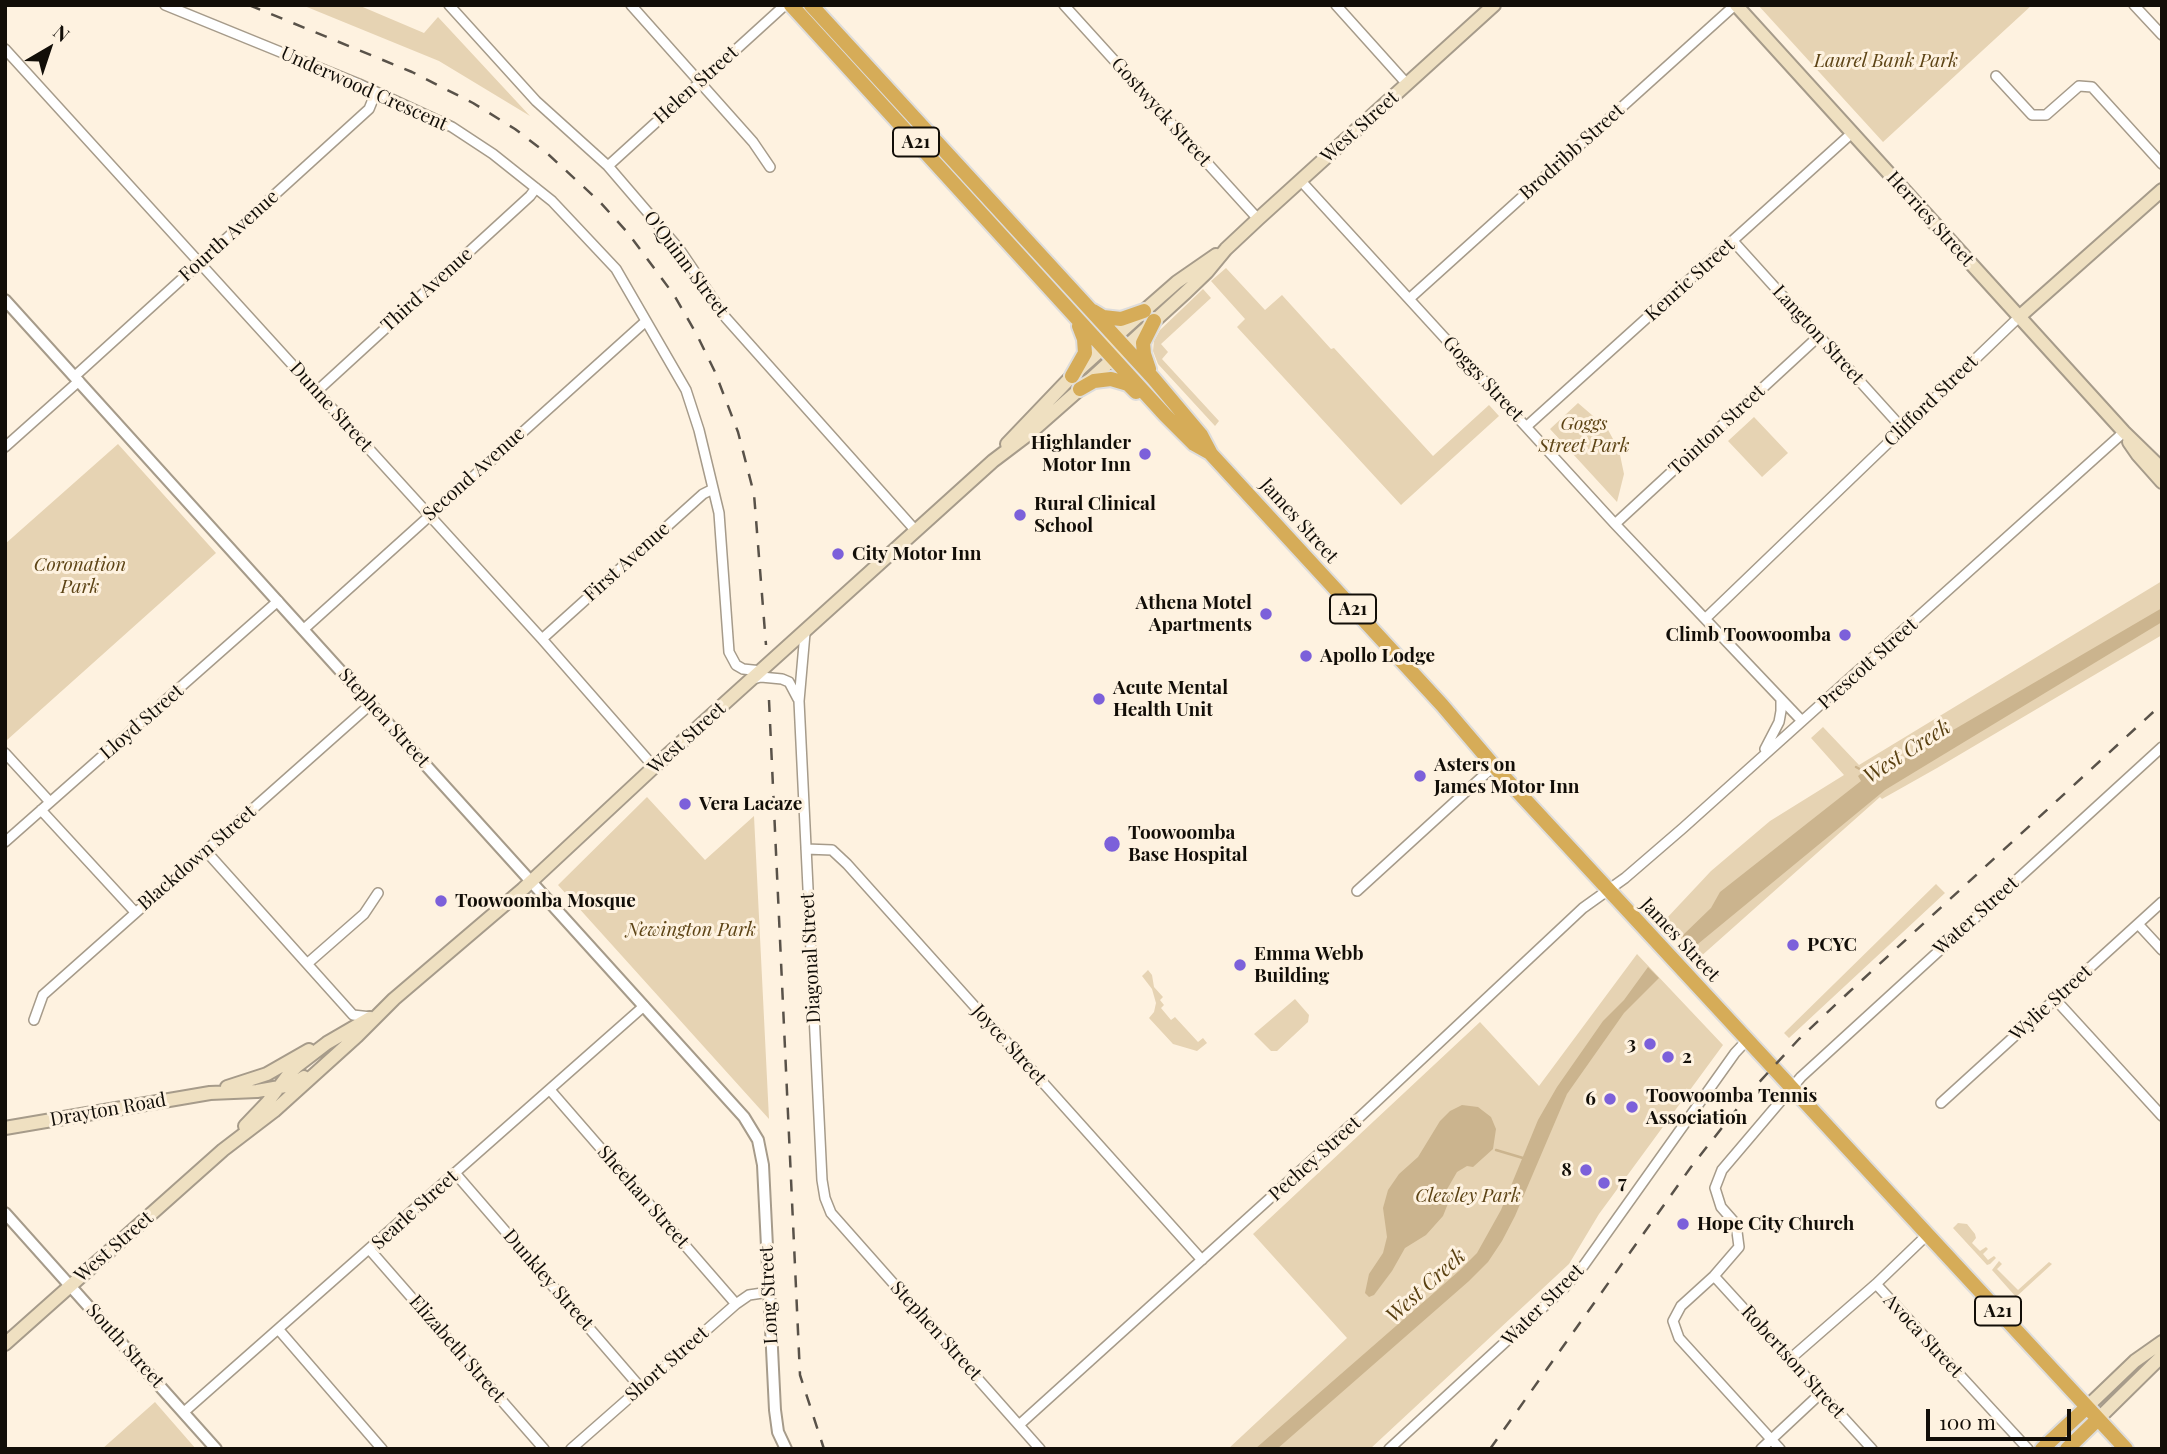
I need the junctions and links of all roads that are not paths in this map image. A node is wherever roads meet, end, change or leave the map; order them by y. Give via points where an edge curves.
1 (165, 5) edge
2 (449, 5) edge
3 (631, 5) edge
4 (785, 5) edge
5 (791, 5) edge
6 (811, 5) edge
7 (1064, 5) edge
8 (1336, 5) edge
9 (1735, 5) edge
10 (2134, 5) edge
11 (1492, 6) edge
12 (2162, 35) edge
13 (5, 49) edge
14 (1996, 76) dead end
15 (701, 80) junction
16 (1408, 84) junction
17 (376, 92) junction
18 (1852, 133) junction
19 (2162, 164) edge
20 (608, 166) junction
21 (770, 167) dead end
22 (1301, 181) junction
23 (536, 188) junction
24 (2162, 190) edge
25 (1258, 219) junction
26 (1733, 241) junction
27 (200, 263) junction
28 (1409, 299) junction
29 (5, 300) edge
30 (1089, 309) junction
31 (1074, 315) junction
32 (1149, 316) junction
33 (2019, 317) junction
34 (646, 321) junction
35 (1115, 337) junction
36 (1819, 337) junction
37 (1125, 348) junction
38 (1109, 353) junction
39 (1153, 378) junction
40 (77, 379) junction
41 (1076, 382) junction
42 (317, 391) junction
43 (1160, 409) junction
44 (1527, 426) junction
45 (1903, 429) junction
46 (2124, 432) junction
47 (5, 447) edge
48 (1211, 454) junction
49 (2162, 468) edge
50 (2162, 482) edge
51 (713, 489) junction
52 (429, 515) junction
53 (1615, 524) junction
54 (916, 531) junction
55 (278, 601) junction
56 (1706, 618) junction
57 (304, 629) junction
58 (805, 633) junction
59 (542, 639) junction
60 (757, 676) junction
61 (1780, 699) junction
62 (799, 701) junction
63 (371, 704) junction
64 (1802, 722) junction
65 (2162, 747) edge
66 (5, 753) edge
67 (1763, 754) junction
68 (1494, 766) junction
69 (654, 767) junction
70 (50, 802) junction
71 (41, 810) junction
72 (5, 842) edge
73 (806, 849) junction
74 (205, 850) junction
75 (532, 881) junction
76 (1608, 890) junction
77 (1357, 891) dead end
78 (378, 893) dead end
79 (2162, 902) edge
80 (135, 912) junction
81 (2137, 924) junction
82 (2162, 950) edge
83 (308, 963) junction
84 (2055, 999) junction
85 (645, 1006) junction
86 (353, 1015) junction
87 (375, 1015) junction
88 (34, 1020) dead end
89 (344, 1032) junction
90 (357, 1036) junction
91 (1748, 1039) junction
92 (327, 1043) junction
93 (278, 1087) junction
94 (1792, 1087) junction
95 (550, 1090) junction
96 (210, 1093) junction
97 (1941, 1103) dead end
98 (2162, 1116) edge
99 (5, 1128) edge
100 (758, 1140) joint
101 (223, 1150) junction
102 (455, 1173) junction
103 (5, 1213) edge
104 (831, 1213) joint
105 (1927, 1235) junction
106 (370, 1250) junction
107 (1202, 1260) junction
108 (1714, 1276) junction
109 (1875, 1284) junction
110 (70, 1285) junction
111 (769, 1292) junction
112 (736, 1304) junction
113 (279, 1330) junction
114 (2162, 1342) edge
115 (5, 1344) edge
116 (2162, 1356) edge
117 (1790, 1359) junction
118 (640, 1387) junction
119 (1821, 1393) junction
120 (2087, 1407) junction
121 (184, 1412) junction
122 (2098, 1419) junction
123 (1019, 1425) junction
124 (1772, 1439) junction
125 (216, 1449) edge
126 (383, 1449) edge
127 (544, 1449) edge
128 (571, 1449) edge
129 (786, 1449) edge
130 (1041, 1449) edge
131 (1389, 1449) edge
132 (1761, 1449) edge
133 (1780, 1449) edge
134 (1872, 1449) edge
135 (2028, 1449) edge
136 (2042, 1449) edge
137 (2067, 1449) edge
138 (2126, 1449) edge

1 - 17 street, Underwood Crescent
2 - 20 street, O'Quinn Street via 536,101
3 - 15 street
4 - 15 street, Helen Street
5 - 31 highway, James Street / A21
6 - 30 highway, James Street / A21
7 - 25 street, Gostwyck Street
8 - 16 street
9 - 18 main road, Herries Street
9 - 28 street, Brodribb Street
10 - 12 street
11 - 16 main road, West Street
13 - 27 street, Dunne Street
14 - 19 street via 2032,115 2046,115 2080,86 2092,87
15 - 20 street, Helen Street
15 - 21 street
16 - 22 main road, West Street
17 - 23 street, Underwood Crescent via 452,127
17 - 27 street, Fourth Avenue via 369,109
18 - 26 street, Kenric Street
18 - 33 main road, Herries Street
20 - 54 street, O'Quinn Street via 680,250 726,318
22 - 25 main road, West Street
22 - 28 street, Goggs Street
23 - 34 street, Underwood Crescent via 616,269
23 - 42 street, Third Avenue
24 - 33 main road, Clifford Street
25 - 32 main road, West Street via 1207,272
26 - 36 street, Langton Street
26 - 44 street, Kenric Street
27 - 40 street, Fourth Avenue
27 - 42 street, Dunne Street
28 - 44 street, Goggs Street
29 - 40 street, Stephen Street
30 - 32 highway via 1116,319
30 - 35 highway, James Street / A21
31 - 38 highway, James Street / A21
31 - 41 highway via 1086,347
32 - 35 main road, West Street
32 - 37 main road, West Street
32 - 39 highway via 1143,349
33 - 45 street, Clifford Street
33 - 46 main road, Herries Street
34 - 51 street, Underwood Crescent via 686,390
34 - 52 street, Second Avenue
35 - 37 highway, James Street / A21
35 - 38 main road, West Street
36 - 45 street, Langton Street
36 - 53 street, Tointon Street
37 - 38 main road, West Street
37 - 39 highway, James Street / A21
38 - 41 main road, West Street
38 - 43 highway, James Street / A21
39 - 48 highway, James Street / A21 via 1201,435
40 - 47 street, Fourth Avenue
40 - 55 street, Stephen Street
41 - 43 highway via 1119,380
41 - 54 main road, West Street via 1019,429 993,461
42 - 52 street, Dunne Street
43 - 48 highway, James Street / A21
44 - 53 street, Goggs Street
45 - 56 street, Clifford Street
46 - 49 main road, Herries Street
46 - 50 main road, Herries Street via 2137,455
46 - 64 street, Prescott Street
48 - 68 highway, James Street / A21
51 - 59 street, First Avenue
51 - 60 street, Underwood Crescent via 719,513 729,652 736,665
52 - 57 street, Second Avenue
52 - 59 street, Dunne Street
53 - 56 street, Goggs Street
54 - 58 main road, West Street
55 - 57 street, Stephen Street
55 - 70 street, Lloyd Street
56 - 61 street, Goggs Street
57 - 63 street, Stephen Street
58 - 60 main road, West Street
58 - 62 street, Diagonal Street
59 - 69 street, Dunne Street
60 - 62 street via 789,682
60 - 69 main road, West Street
61 - 64 street, Goggs Street
61 - 67 street via 1779,722
62 - 73 street, Diagonal Street
63 - 74 street, Blackdown Street
63 - 75 street, Stephen Street
64 - 67 street, Prescott Street
65 - 94 street, Water Street
66 - 70 street
67 - 76 street, Prescott Street
68 - 76 highway, James Street / A21
68 - 77 street
69 - 75 main road, West Street
70 - 71 street, Lloyd Street
71 - 72 street, Lloyd Street
71 - 80 street
73 - 104 street, Diagonal Street via 822,1180
73 - 107 street, Joyce Street via 832,850 847,864
74 - 80 street, Blackdown Street
74 - 83 street
75 - 85 street, Stephen Street
75 - 87 main road, West Street
76 - 91 highway, James Street / A21
76 - 107 street, Pechey Street via 1583,908
78 - 83 street via 364,914
79 - 81 street, Wylie Street
80 - 88 street, Blackdown Street via 43,995
81 - 82 street
81 - 84 street, Wylie Street
83 - 86 street
84 - 97 street, Wylie Street
84 - 98 street
85 - 95 street, Searle Street
85 - 100 street, Stephen Street via 744,1117
86 - 87 street
86 - 89 street
87 - 89 main road
87 - 90 main road
89 - 92 main road
90 - 93 main road via 300,1080
90 - 101 main road
91 - 94 highway, James Street / A21
91 - 131 street, Water Street via 1564,1288
92 - 93 main road
92 - 96 main road via 267,1074
93 - 96 main road
93 - 101 main road
94 - 105 highway, James Street / A21
94 - 108 street, Water Street via 1722,1170 1715,1188 1721,1207 1736,1224 1739,1247
95 - 102 street, Searle Street
95 - 112 street, Sheehan Street
96 - 99 main road, Drayton Road
100 - 111 street, Long Street
101 - 110 main road, West Street
102 - 106 street, Searle Street
102 - 118 street, Dunkley Street
103 - 110 street, South Street
104 - 123 street, Stephen Street
105 - 109 street
105 - 120 highway, James Street / A21
106 - 113 street, Searle Street
106 - 127 street, Elizabeth Street
107 - 123 street, Pechey Street
108 - 117 street, Robertson Street
108 - 124 street via 1681,1306 1673,1321 1679,1338
109 - 117 street
109 - 135 street, Avoca Street
110 - 115 main road, West Street
110 - 121 street, South Street
111 - 112 street, Short Street via 749,1295
111 - 129 street, Long Street via 775,1409
112 - 118 street, Short Street
113 - 121 street, Searle Street
113 - 126 street
114 - 120 main road
116 - 122 main road
117 - 119 street, Robertson Street
118 - 128 street, Short Street
119 - 124 street
119 - 134 street, Robertson Street
120 - 122 highway, James Street
120 - 136 highway
121 - 125 street, South Street
122 - 137 highway
122 - 138 highway, James Street
123 - 130 street, Stephen Street
124 - 132 street
124 - 133 street

